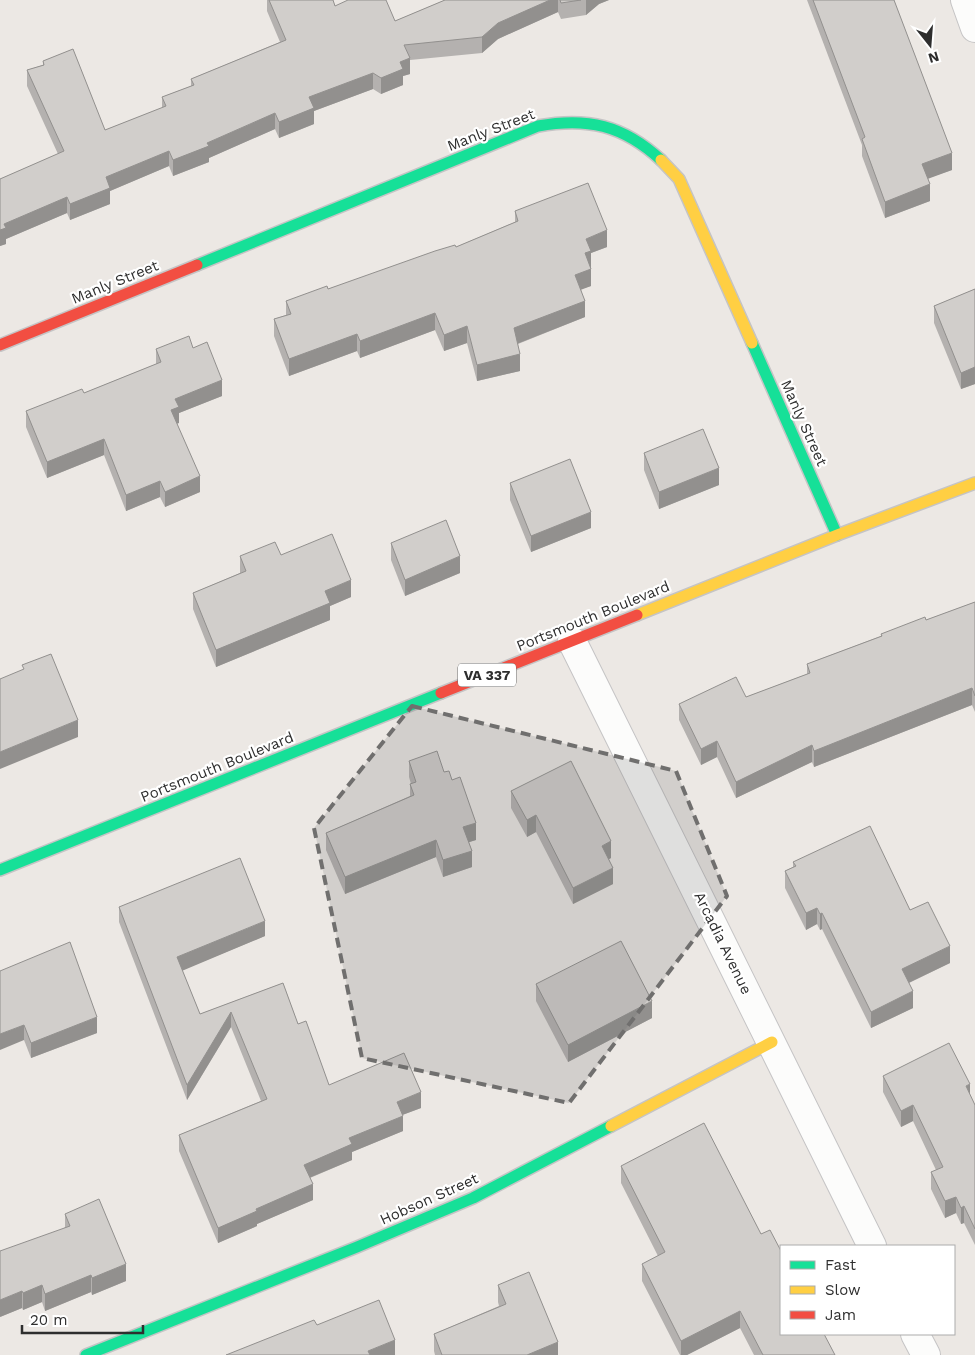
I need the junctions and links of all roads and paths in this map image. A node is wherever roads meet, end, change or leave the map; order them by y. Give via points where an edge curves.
1 (964, 0) edge
2 (975, 28) edge
3 (0, 345) edge
4 (975, 483) edge
5 (838, 535) junction
6 (572, 640) junction
7 (0, 870) edge
8 (772, 1042) junction
9 (872, 1245) edge
10 (916, 1335) edge
11 (86, 1355) edge
12 (926, 1355) edge

1 - 2 street
3 - 5 street, Manly Street via 538,126 573,121 608,127 639,141 662,158 679,179
4 - 5 street, Portsmouth Boulevard / VA 337
5 - 6 street, Portsmouth Boulevard / VA 337
6 - 7 street, Portsmouth Boulevard / VA 337
6 - 8 street, Arcadia Avenue
8 - 9 street, Arcadia Avenue
8 - 11 street, Hobson Street via 473,1198
10 - 12 street

